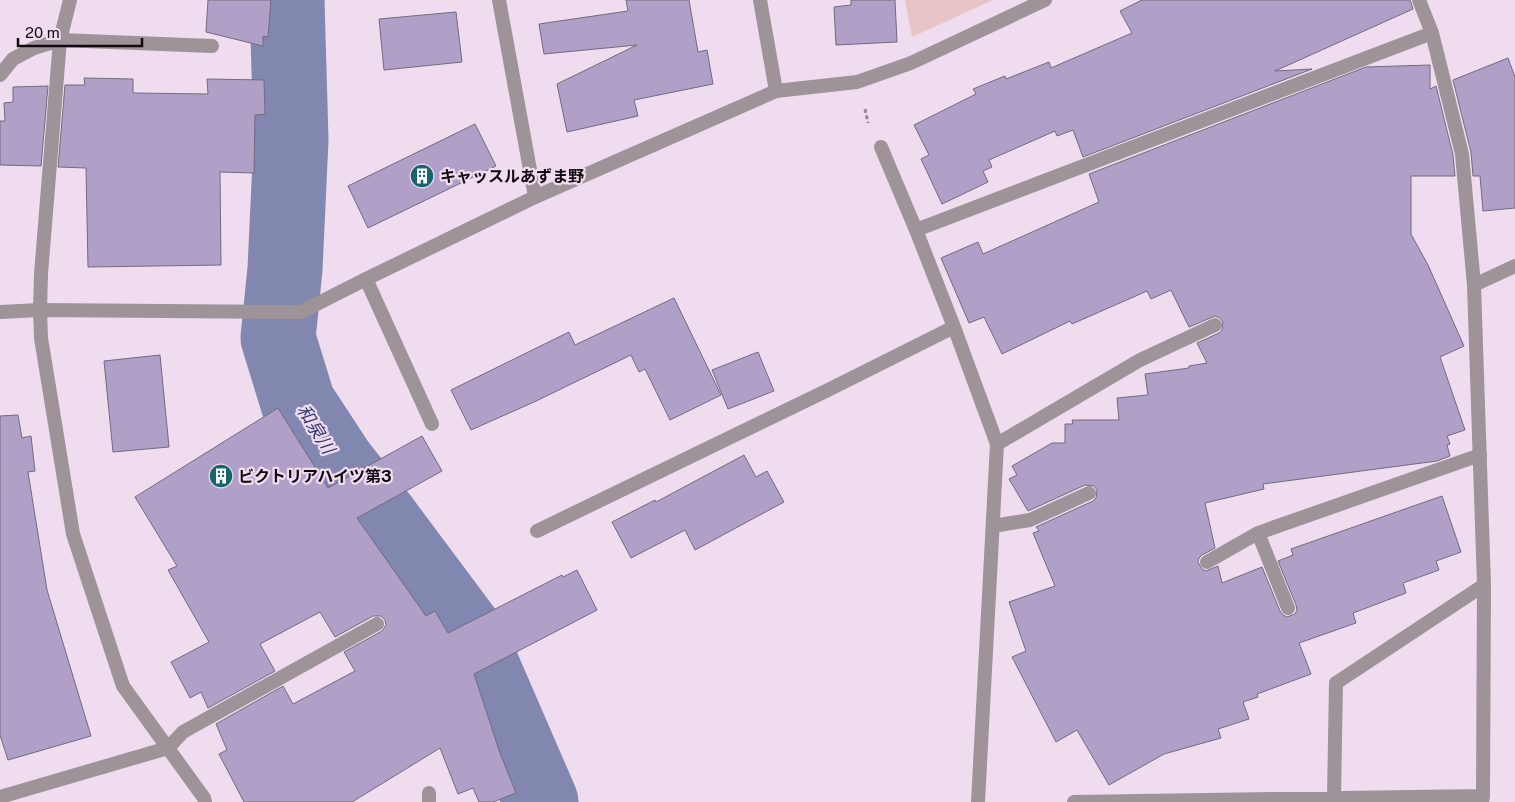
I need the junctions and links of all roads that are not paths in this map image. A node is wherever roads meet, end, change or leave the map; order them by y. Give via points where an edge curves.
1 (70, 0) edge
2 (500, 0) edge
3 (760, 0) edge
4 (1045, 0) edge
5 (1419, 0) edge
6 (1432, 33) junction
7 (60, 40) junction
8 (212, 46) dead end
9 (0, 75) edge
10 (776, 92) junction
11 (880, 147) road end
12 (534, 197) junction
13 (916, 230) junction
14 (1515, 266) edge
15 (366, 279) junction
16 (1474, 284) junction
17 (40, 310) junction
18 (0, 312) edge
19 (1215, 325) dead end
20 (954, 327) junction
21 (432, 424) dead end
22 (997, 444) junction
23 (1480, 455) junction
24 (1088, 493) dead end
25 (993, 526) junction
26 (537, 531) dead end
27 (1258, 533) junction
28 (1207, 562) dead end
29 (1484, 585) junction
30 (1288, 608) dead end
31 (377, 624) dead end
32 (168, 748) junction
33 (0, 797) edge
34 (1334, 798) junction
35 (1482, 799) edge
36 (205, 802) edge
37 (978, 802) edge
38 (1074, 802) edge

1 - 7 street
2 - 12 street
3 - 10 street
4 - 10 street via 911,63 857,82
5 - 6 street
6 - 13 street
6 - 16 street via 1462,154
7 - 8 street
7 - 9 street via 34,48 13,60
7 - 17 street
10 - 12 street
11 - 13 street
12 - 15 street
13 - 20 street
14 - 16 street
15 - 17 street via 301,312
15 - 21 street
16 - 23 street
17 - 18 street
17 - 32 street via 73,534 122,686
19 - 22 street via 1140,360
20 - 22 street
20 - 26 street
22 - 25 street
23 - 27 street
23 - 29 street
24 - 25 street via 1030,520
25 - 37 street
27 - 28 street
27 - 30 street
29 - 34 street via 1336,683
29 - 35 street
31 - 32 street via 183,732
32 - 33 street
32 - 36 street
34 - 35 street
34 - 38 street

